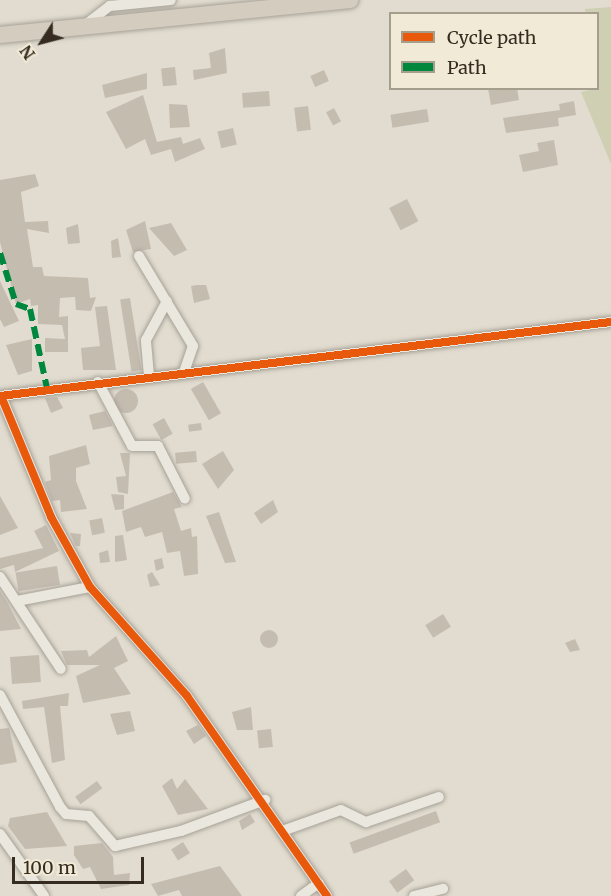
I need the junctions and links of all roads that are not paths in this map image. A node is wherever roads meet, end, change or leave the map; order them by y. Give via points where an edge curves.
1 (171, 0) edge
2 (350, 0) edge
3 (83, 27) junction
4 (0, 34) edge
5 (139, 256) dead end
6 (167, 301) junction
7 (611, 322) edge
8 (184, 372) junction
9 (149, 376) junction
10 (98, 382) junction
11 (0, 396) edge
12 (184, 499) dead end
13 (0, 577) edge
14 (90, 587) junction
15 (17, 601) junction
16 (61, 669) dead end
17 (0, 695) edge
18 (439, 797) dead end
19 (265, 800) junction
20 (285, 830) junction
21 (0, 834) edge
22 (319, 883) junction
23 (443, 889) dead end
24 (44, 896) edge
25 (301, 896) edge
26 (327, 896) edge
27 (414, 896) edge

1 - 3 street via 110,6
2 - 3 highway
3 - 4 highway
5 - 6 street
6 - 8 street via 193,346
6 - 9 street via 148,332
7 - 8 street
8 - 9 street
9 - 10 street
10 - 11 street
10 - 12 street via 132,447 158,446
11 - 14 street via 51,518
13 - 15 street
14 - 15 street
14 - 19 street via 187,696
15 - 16 street
17 - 19 street via 60,807 66,814 89,816 115,846 182,831
18 - 20 street via 366,822 341,810
19 - 20 street
20 - 22 street
21 - 24 street
22 - 25 street
22 - 26 street
23 - 27 street

